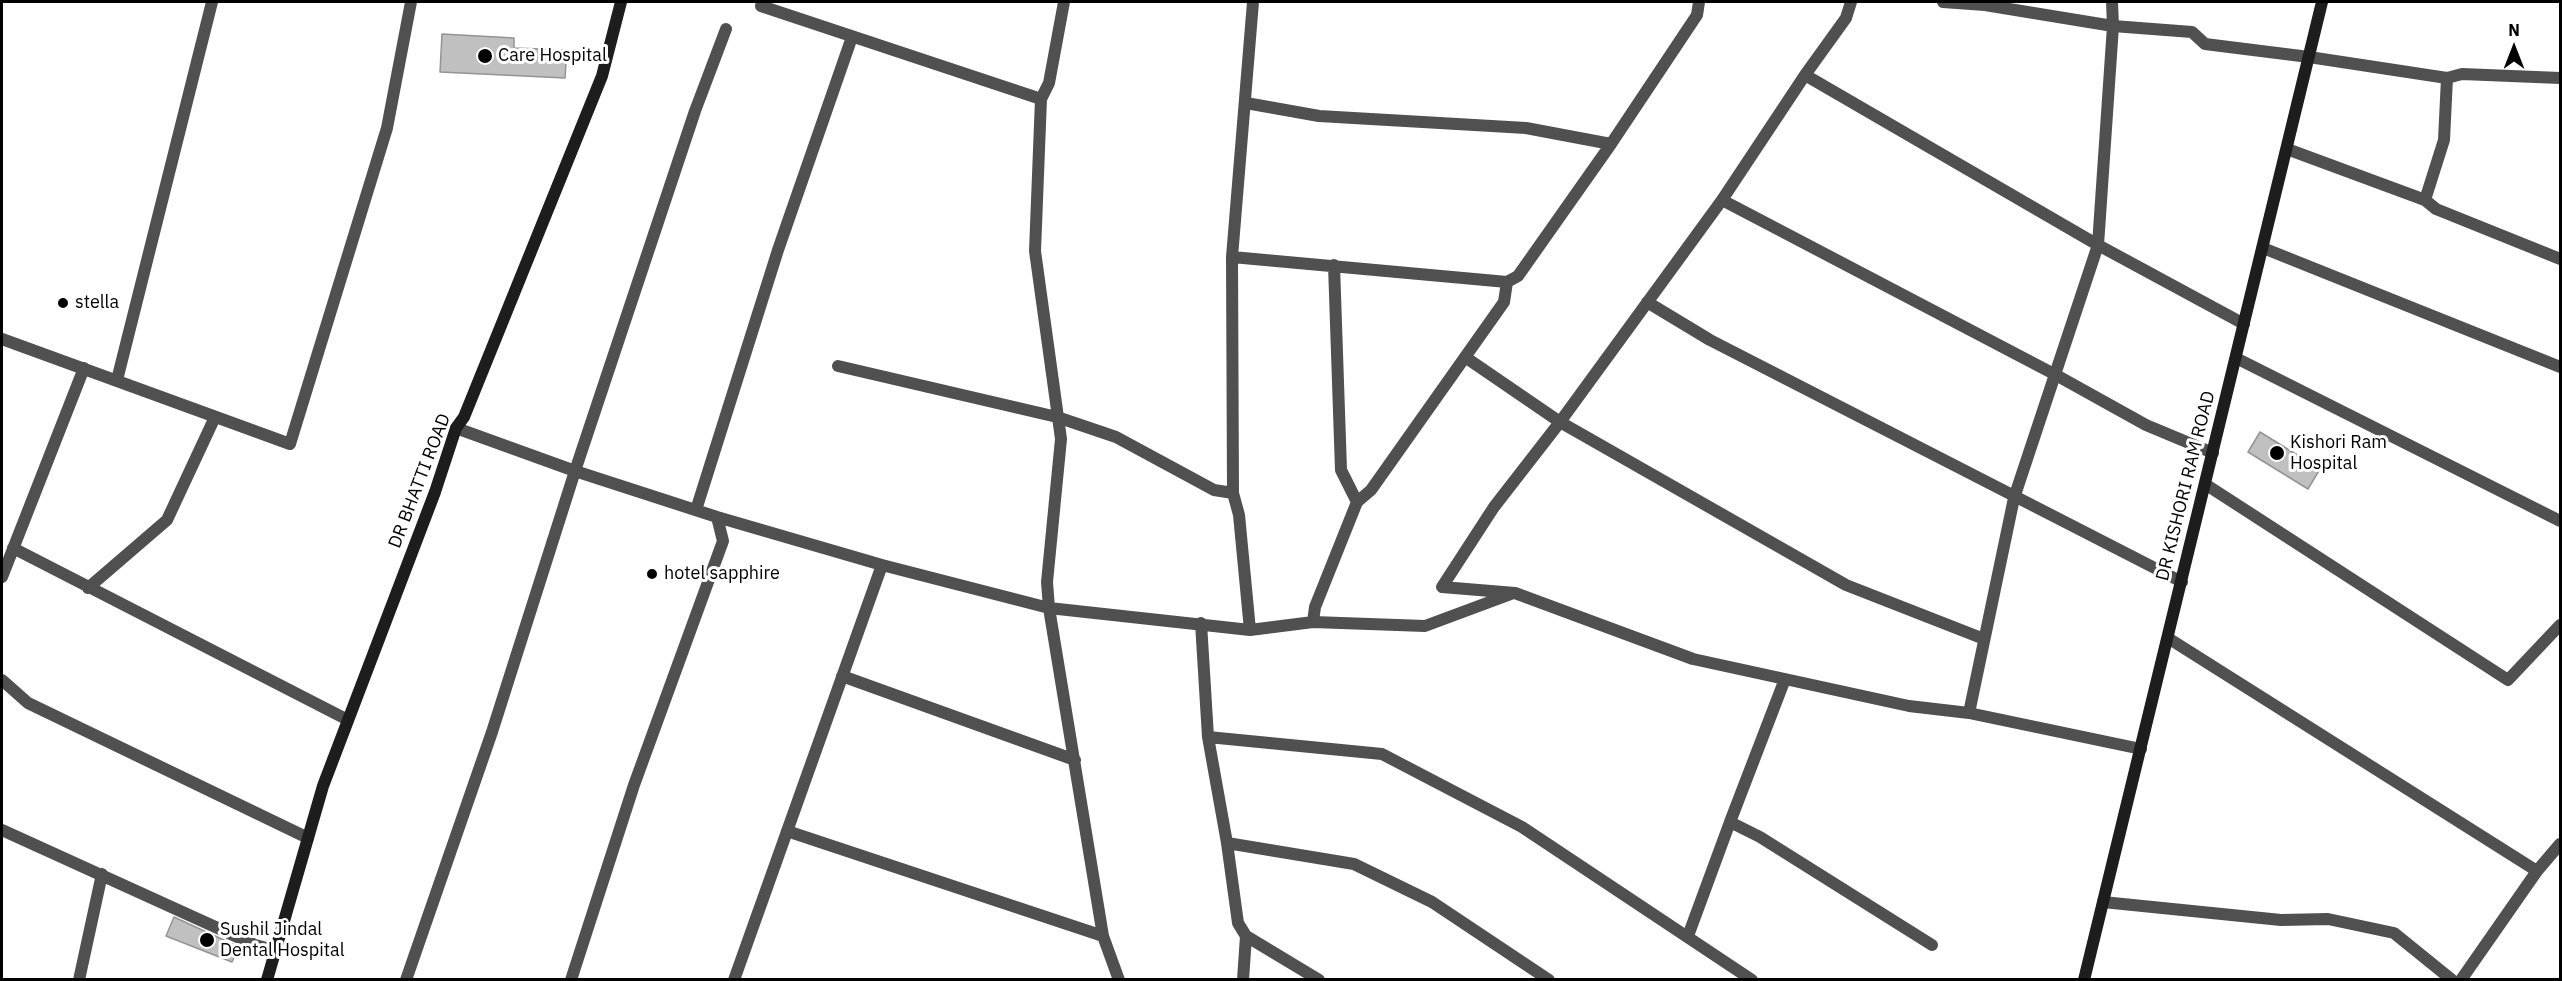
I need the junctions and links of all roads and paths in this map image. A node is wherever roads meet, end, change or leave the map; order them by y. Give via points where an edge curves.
1 (212, 2) edge
2 (411, 2) edge
3 (621, 2) edge
4 (762, 2) edge
5 (1064, 2) edge
6 (1253, 2) edge
7 (1699, 2) edge
8 (1851, 2) edge
9 (1943, 2) edge
10 (2112, 2) edge
11 (2322, 2) edge
12 (2113, 26) junction
13 (726, 29) dead end
14 (852, 37) junction
15 (2309, 57) junction
16 (1805, 75) junction
17 (2447, 78) junction
18 (2560, 78) edge
19 (1041, 99) junction
20 (1246, 103) junction
21 (1611, 144) junction
22 (2287, 148) junction
23 (1722, 200) junction
24 (2425, 200) junction
25 (2098, 245) junction
26 (2263, 248) junction
27 (1232, 257) junction
28 (2560, 259) edge
29 (1334, 265) junction
30 (1507, 282) junction
31 (1647, 302) junction
32 (2244, 324) junction
33 (2, 339) edge
34 (1464, 357) junction
35 (2236, 358) junction
36 (838, 366) dead end
37 (2560, 367) edge
38 (84, 368) junction
39 (2056, 375) junction
40 (117, 380) junction
41 (215, 417) junction
42 (1057, 417) junction
43 (1560, 422) junction
44 (456, 428) junction
45 (2213, 453) junction
46 (574, 471) junction
47 (2205, 484) junction
48 (1233, 493) junction
49 (2014, 498) junction
50 (1357, 502) junction
51 (696, 510) junction
52 (717, 516) junction
53 (2560, 522) edge
54 (12, 548) junction
55 (882, 565) junction
56 (2, 577) edge
57 (2182, 582) junction
58 (88, 588) junction
59 (1515, 593) junction
60 (1049, 608) junction
61 (1313, 622) junction
62 (1201, 623) junction
63 (2560, 625) edge
64 (1250, 630) junction
65 (2168, 638) junction
66 (1984, 639) junction
67 (842, 676) junction
68 (1785, 679) junction
69 (2, 680) edge
70 (1969, 713) junction
71 (348, 720) junction
72 (1208, 737) junction
73 (2141, 749) junction
74 (1075, 760) junction
75 (1730, 822) junction
76 (2, 830) edge
77 (787, 831) junction
78 (308, 838) junction
79 (1227, 843) junction
80 (2560, 844) edge
81 (2537, 871) junction
82 (102, 874) junction
83 (2103, 902) junction
84 (1103, 936) junction
85 (1246, 936) junction
86 (1688, 936) junction
87 (1932, 945) dead end
88 (275, 950) junction
89 (1120, 979) edge
90 (79, 980) edge
91 (267, 980) edge
92 (406, 980) edge
93 (571, 980) edge
94 (734, 980) edge
95 (1243, 980) edge
96 (1319, 980) edge
97 (1549, 980) edge
98 (1752, 980) edge
99 (2084, 980) edge
100 (2452, 980) edge
101 (2461, 980) edge

1 - 40 street
2 - 41 street via 387,128 290,444
3 - 44 main road, DR BHATTI ROAD via 602,76 464,417
4 - 14 street via 761,6
5 - 19 street via 1049,83
6 - 20 street
7 - 21 street via 1697,15
8 - 16 street via 1846,18
9 - 12 street
10 - 12 street
11 - 15 main road, DR KISHORI RAM ROAD
12 - 15 street via 2192,32 2205,44
12 - 25 street
13 - 46 street
14 - 19 street
14 - 51 street via 778,250
15 - 17 street
15 - 22 main road, DR KISHORI RAM ROAD
16 - 23 street
16 - 25 street
17 - 18 street via 2462,74
17 - 24 street via 2444,141
19 - 42 street via 1035,251
20 - 21 street via 1319,116 1526,128
20 - 27 street
21 - 30 street via 1518,276
22 - 24 street
22 - 26 main road, DR KISHORI RAM ROAD
23 - 31 street
23 - 39 street
24 - 28 street via 2436,209
25 - 32 street
25 - 39 street
26 - 32 main road, DR KISHORI RAM ROAD
26 - 37 street
27 - 29 street
27 - 48 street
29 - 30 street
29 - 50 street via 1341,470
30 - 34 street via 1504,302
31 - 43 street
31 - 49 street via 1710,340
32 - 35 main road, DR KISHORI RAM ROAD
33 - 38 street
34 - 43 street
34 - 50 street via 1371,490
35 - 45 main road, DR KISHORI RAM ROAD
35 - 53 street
36 - 42 street
38 - 40 street
38 - 54 street
39 - 45 street via 2146,425
39 - 49 street
40 - 41 street
41 - 58 street via 167,520
42 - 48 street via 1116,437 1214,490
42 - 60 street via 1061,439 1047,582
43 - 59 street via 1494,507 1442,586
43 - 66 street via 1846,585
44 - 46 street
44 - 71 main road, DR BHATTI ROAD
45 - 47 main road, DR KISHORI RAM ROAD
46 - 51 street
46 - 92 street via 492,732
47 - 57 main road, DR KISHORI RAM ROAD
47 - 63 street via 2508,680
48 - 64 street via 1239,515
49 - 57 street
49 - 66 street
50 - 61 street via 1315,607
51 - 52 street
52 - 55 street
52 - 93 street via 723,541 634,785
54 - 56 street
54 - 58 street
55 - 60 street
55 - 67 street
57 - 65 main road, DR KISHORI RAM ROAD
58 - 71 street
59 - 61 street via 1425,626
59 - 68 street via 1693,659
60 - 62 street
60 - 74 street
61 - 64 street
62 - 64 street
62 - 72 street
65 - 73 main road, DR KISHORI RAM ROAD
65 - 81 street
66 - 70 street
67 - 74 street
67 - 77 street
68 - 70 street via 1909,706
68 - 75 street
69 - 78 street via 28,703
70 - 73 street
71 - 78 main road, DR BHATTI ROAD
72 - 79 street
72 - 86 street via 1382,754 1522,827
73 - 83 main road, DR KISHORI RAM ROAD
74 - 84 street
75 - 86 street
75 - 87 street
76 - 82 street
77 - 84 street
77 - 94 street
78 - 88 main road, DR BHATTI ROAD
79 - 85 street via 1238,923
79 - 97 street via 1354,864 1432,902
80 - 81 street
81 - 101 street
82 - 88 street via 255,945
82 - 90 street
83 - 99 main road, DR KISHORI RAM ROAD
83 - 100 street via 2281,920 2328,919 2394,933
84 - 89 street
85 - 95 street
85 - 96 street
86 - 98 street
88 - 91 main road, DR BHATTI ROAD

